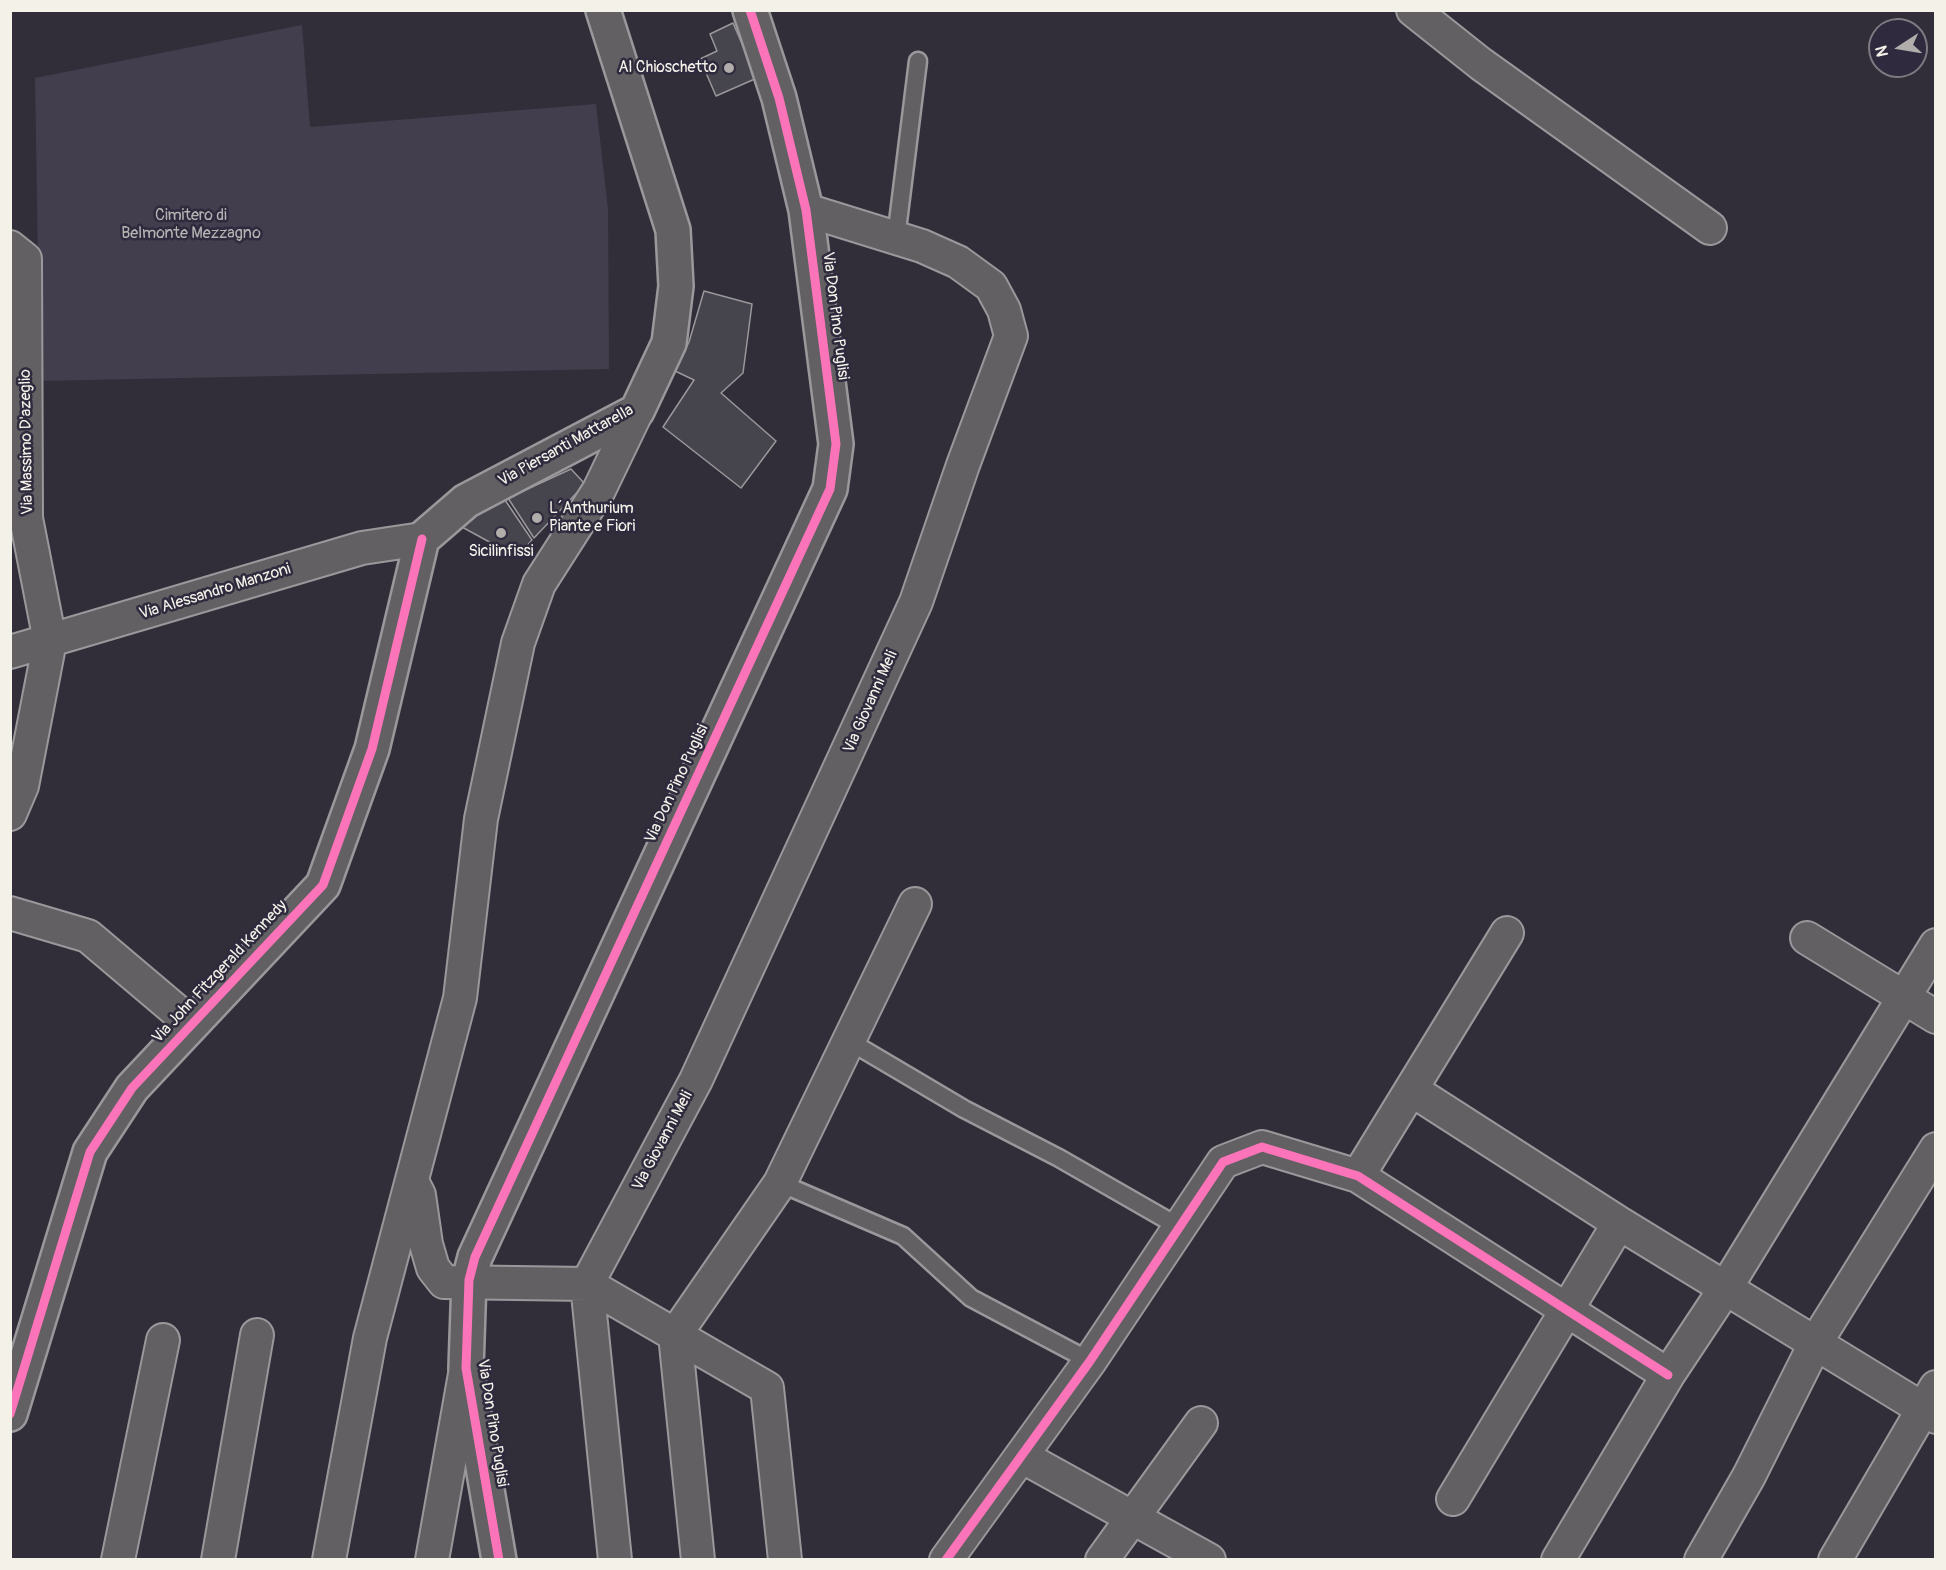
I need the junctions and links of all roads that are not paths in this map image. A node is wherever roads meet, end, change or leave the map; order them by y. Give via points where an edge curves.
1 (603, 10) edge
2 (750, 10) edge
3 (1413, 10) edge
4 (918, 60) dead end
5 (806, 210) junction
6 (1710, 228) dead end
7 (896, 238) junction
8 (10, 247) edge
9 (637, 411) junction
10 (422, 539) junction
11 (50, 641) junction
12 (10, 652) edge
13 (10, 814) edge
14 (915, 904) dead end
15 (10, 913) edge
16 (1507, 933) dead end
17 (1807, 938) dead end
18 (1935, 945) edge
19 (1905, 999) junction
20 (1935, 1017) edge
21 (192, 1024) junction
22 (849, 1041) junction
23 (1412, 1090) junction
24 (1935, 1149) edge
25 (1358, 1176) junction
26 (411, 1180) junction
27 (780, 1183) junction
28 (1619, 1223) junction
29 (1181, 1228) junction
30 (469, 1280) junction
31 (586, 1284) junction
32 (1725, 1289) junction
33 (1566, 1308) junction
34 (257, 1335) dead end
35 (675, 1335) junction
36 (163, 1340) dead end
37 (1816, 1342) junction
38 (1090, 1361) junction
39 (466, 1368) junction
40 (1668, 1375) junction
41 (1931, 1405) edge
42 (10, 1414) edge
43 (1201, 1423) dead end
44 (1023, 1457) junction
45 (1453, 1499) dead end
46 (1132, 1515) junction
47 (118, 1560) edge
48 (218, 1560) edge
49 (329, 1560) edge
50 (432, 1560) edge
51 (499, 1560) edge
52 (615, 1560) edge
53 (698, 1560) edge
54 (785, 1560) edge
55 (946, 1560) edge
56 (1102, 1560) edge
57 (1209, 1560) edge
58 (1558, 1560) edge
59 (1701, 1560) edge
60 (1835, 1560) edge

1 - 9 street, Via Piersanti Mattarella via 673,230 676,286 669,343
2 - 5 street, Via Don Pino Puglisi via 779,98
3 - 6 street via 1481,64
4 - 7 lane
5 - 7 street, Via Giovanni Meli
5 - 30 street, Via Don Pino Puglisi via 836,444 830,489 475,1257
7 - 31 street, Via Giovanni Meli via 958,262 991,286 1004,310 1011,336 907,623 696,1080
8 - 11 street, Via Massimo D'azeglio via 25,259 27,518
9 - 10 street, Via Piersanti Mattarella via 466,501
9 - 26 street via 599,490 539,584 518,643 481,819 460,998
10 - 11 street, Via Alessandro Manzoni via 362,548
10 - 21 street, Via John Fitzgerald Kennedy via 372,749 323,885
11 - 12 street, Via Alessandro Manzoni
11 - 13 street via 22,786
14 - 22 street
15 - 21 street via 88,936
16 - 23 street
17 - 19 street
18 - 19 street
19 - 20 street
19 - 32 street
21 - 42 street, Via John Fitzgerald Kennedy via 132,1088 90,1152
22 - 27 street
22 - 29 lane
23 - 25 street
23 - 28 street
24 - 37 street
25 - 29 street via 1262,1147 1223,1162
25 - 33 street
26 - 30 street via 419,1195 433,1268 444,1282
26 - 49 street via 370,1338
27 - 35 street
27 - 38 lane via 903,1236 971,1298
28 - 32 street
28 - 33 street
29 - 38 street
30 - 31 street
30 - 39 street, Via Don Pino Puglisi
31 - 35 street
31 - 52 street
32 - 37 street
32 - 40 street
33 - 40 street
33 - 45 street
34 - 48 street
35 - 53 street
35 - 54 street via 767,1388
36 - 47 street
37 - 41 street
37 - 59 street via 1749,1476
38 - 44 street
39 - 50 street
39 - 51 street, Via Don Pino Puglisi
40 - 58 street
41 - 60 street
43 - 46 street
44 - 46 street
44 - 55 street
46 - 56 street
46 - 57 street

